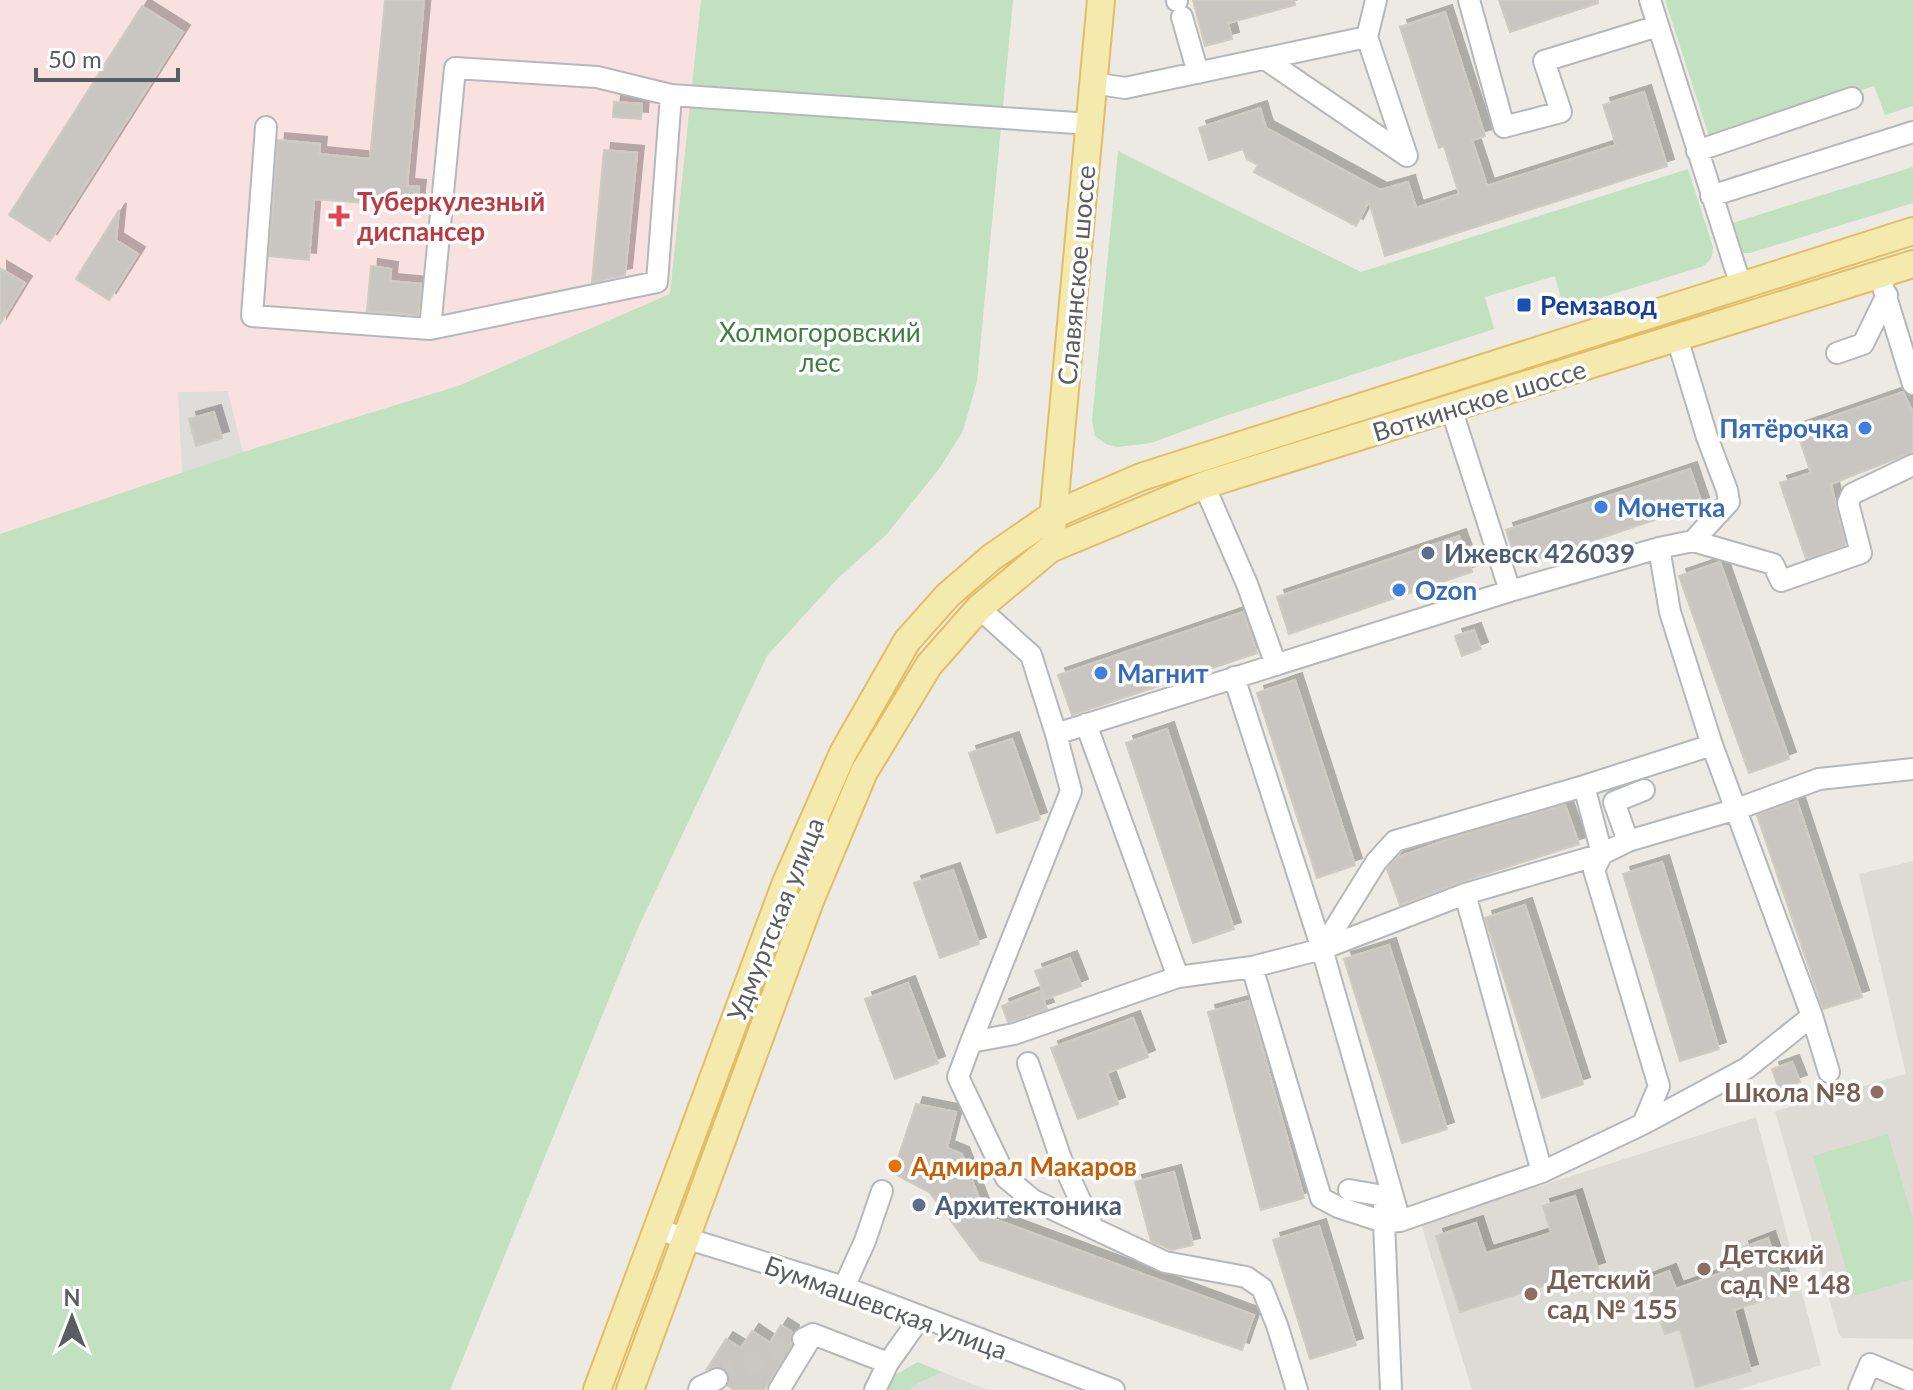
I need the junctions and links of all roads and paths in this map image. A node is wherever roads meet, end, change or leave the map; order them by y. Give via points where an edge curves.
1 (1101, 0) edge
2 (1376, 0) edge
3 (1469, 0) edge
4 (1650, 0) edge
5 (1179, 6) edge
6 (1658, 26) junction
7 (1367, 37) junction
8 (1265, 59) junction
9 (1198, 73) junction
10 (1093, 83) junction
11 (671, 95) junction
12 (1852, 98) dead end
13 (1090, 124) junction
14 (266, 127) dead end
15 (1913, 132) edge
16 (1697, 151) junction
17 (1711, 196) junction
18 (1913, 231) edge
19 (1913, 264) edge
20 (1883, 285) junction
21 (1741, 286) junction
22 (430, 329) junction
23 (1677, 338) junction
24 (1837, 353) dead end
25 (1913, 384) edge
26 (1451, 408) junction
27 (1913, 465) edge
28 (1204, 485) junction
29 (1053, 515) junction
30 (1693, 541) junction
31 (1659, 548) junction
32 (1050, 549) junction
33 (1510, 591) junction
34 (979, 608) junction
35 (1276, 665) junction
36 (1234, 677) junction
37 (1086, 724) junction
38 (1056, 734) junction
39 (1712, 745) junction
40 (1913, 769) edge
41 (1584, 786) junction
42 (1644, 790) dead end
43 (1737, 809) junction
44 (1628, 841) junction
45 (1602, 854) junction
46 (1465, 894) junction
47 (1322, 949) junction
48 (1252, 967) junction
49 (1178, 977) junction
50 (1812, 1016) junction
51 (971, 1042) junction
52 (1028, 1063) dead end
53 (1829, 1072) dead end
54 (1643, 1124) junction
55 (689, 1142) junction
56 (716, 1152) junction
57 (1542, 1172) junction
58 (1349, 1190) dead end
59 (882, 1191) dead end
60 (1392, 1221) junction
61 (1092, 1226) junction
62 (656, 1229) junction
63 (686, 1240) junction
64 (844, 1287) junction
65 (920, 1318) junction
66 (888, 1363) junction
67 (1913, 1382) edge
68 (605, 1388) edge
69 (630, 1390) edge
70 (779, 1390) edge
71 (876, 1390) edge
72 (1114, 1390) edge
73 (1297, 1390) edge
74 (1391, 1390) edge
75 (1859, 1390) edge

1 - 10 main road, Славянское шоссе
2 - 7 street
3 - 6 street via 1504,127 1561,112 1544,61
4 - 6 street
5 - 9 street
6 - 16 street
7 - 8 street
7 - 8 street via 1407,156
8 - 9 street
9 - 10 street via 1125,88
10 - 13 main road, Славянское шоссе
11 - 13 street
11 - 22 street via 657,282
11 - 22 street via 597,77 455,68
12 - 16 street
13 - 29 main road, Славянское шоссе
14 - 22 street via 252,316
15 - 17 street
16 - 17 street
17 - 21 street
18 - 21 main road, Воткинское шоссе
19 - 20 main road, Воткинское шоссе
20 - 23 main road, Воткинское шоссе
20 - 24 street via 1863,344
20 - 25 street
21 - 29 main road, Воткинское шоссе via 1141,477
23 - 26 main road, Воткинское шоссе
23 - 30 street via 1729,502
26 - 28 main road, Воткинское шоссе
26 - 33 street
27 - 30 street via 1852,494 1848,503 1861,553 1781,581 1773,564
28 - 32 main road, Воткинское шоссе
28 - 35 street
29 - 32 main road, Славянское шоссе
29 - 55 main road, Удмуртская улица via 992,557 907,641 843,753 785,885
30 - 31 street
31 - 33 street
31 - 39 street via 1670,612
32 - 34 main road, Удмуртская улица
33 - 35 street
34 - 38 street via 1031,655
34 - 56 main road, Удмуртская улица via 929,665 864,772
35 - 36 street
36 - 37 street
36 - 47 street
37 - 38 street
37 - 49 street
38 - 51 street via 1071,791
39 - 41 street
39 - 43 street
40 - 43 street via 1819,779
41 - 45 street
41 - 47 street via 1395,841
42 - 44 street via 1614,802
43 - 44 street
43 - 50 street
44 - 45 street
45 - 46 street
45 - 54 street via 1594,870 1659,1086
46 - 47 street
46 - 57 street
47 - 48 street
47 - 60 street via 1388,1172
48 - 49 street
48 - 60 street via 1321,1198
49 - 51 street via 1014,1034
50 - 53 street
50 - 54 street via 1747,1068
51 - 61 street via 958,1077 1006,1178 1033,1200
52 - 61 street via 1061,1159
54 - 57 street
55 - 56 main road
55 - 62 main road, Удмуртская улица
56 - 63 main road, Удмуртская улица
57 - 60 street
58 - 60 street via 1384,1196
59 - 64 street
60 - 74 street
61 - 73 street via 1165,1262 1246,1277 1262,1288
62 - 63 street, Буммашевская улица
62 - 68 main road, Удмуртская улица
63 - 64 street, Буммашевская улица
63 - 69 main road, Удмуртская улица
64 - 65 street, Буммашевская улица
65 - 66 street
65 - 72 street, Буммашевская улица
66 - 70 street via 808,1337
66 - 71 street
67 - 75 street via 1870,1364

